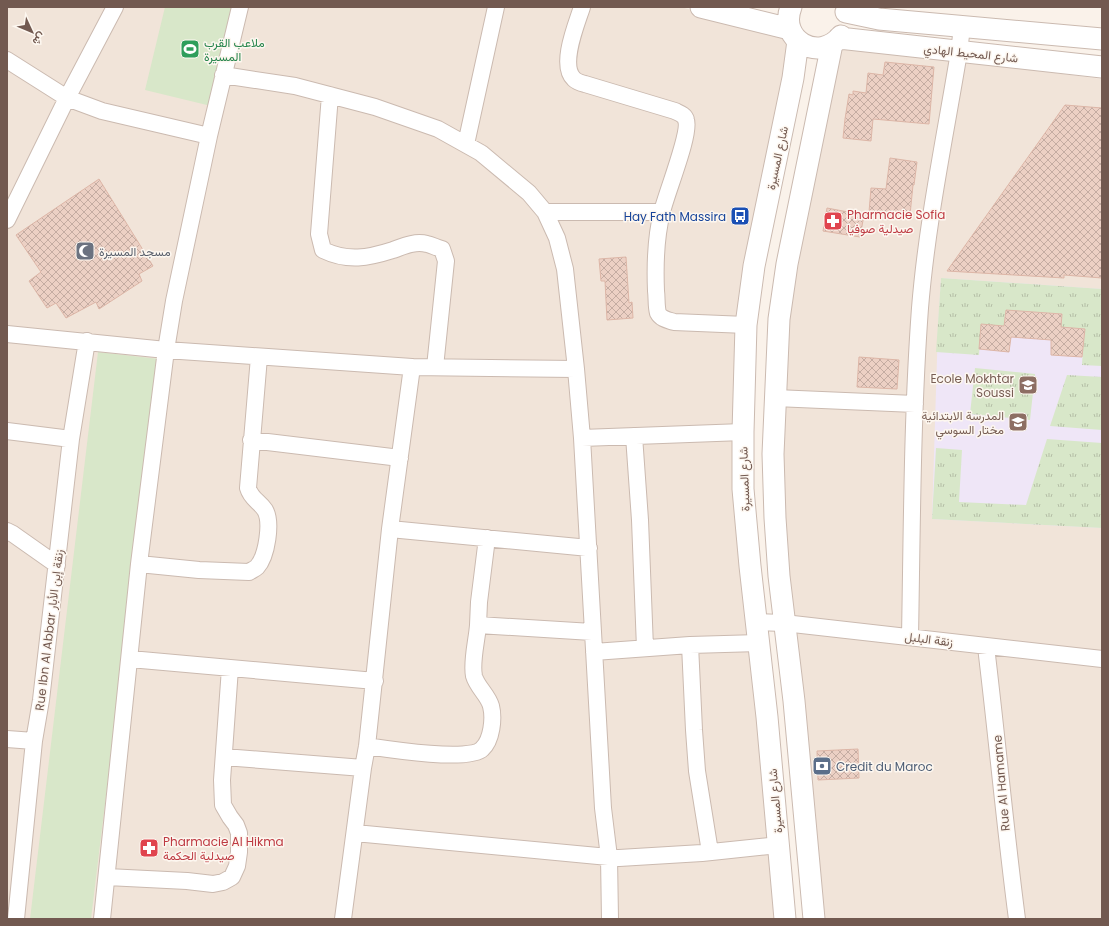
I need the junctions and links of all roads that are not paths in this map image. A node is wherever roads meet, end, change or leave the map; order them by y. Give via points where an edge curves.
1 (115, 7) edge
2 (240, 7) edge
3 (496, 7) edge
4 (582, 7) edge
5 (702, 7) edge
6 (791, 7) edge
7 (845, 10) edge
8 (962, 27) junction
9 (794, 35) junction
10 (1102, 39) edge
11 (836, 41) junction
12 (959, 52) junction
13 (7, 60) edge
14 (1102, 67) edge
15 (223, 75) junction
16 (330, 95) junction
17 (67, 98) junction
18 (209, 136) junction
19 (466, 144) junction
20 (544, 212) junction
21 (662, 212) junction
22 (7, 220) edge
23 (746, 325) junction
24 (7, 334) edge
25 (87, 341) junction
26 (166, 350) junction
27 (259, 357) junction
28 (412, 367) junction
29 (436, 367) junction
30 (576, 369) junction
31 (775, 398) junction
32 (915, 404) junction
33 (7, 431) edge
34 (743, 432) junction
35 (634, 436) junction
36 (582, 438) junction
37 (71, 439) junction
38 (251, 440) junction
39 (400, 458) junction
40 (390, 529) junction
41 (7, 531) edge
42 (487, 538) junction
43 (589, 548) junction
44 (139, 564) junction
45 (57, 565) junction
46 (757, 622) junction
47 (784, 623) junction
48 (478, 625) junction
49 (592, 632) junction
50 (910, 637) junction
51 (759, 643) junction
52 (690, 645) junction
53 (986, 646) junction
54 (645, 648) junction
55 (594, 652) junction
56 (130, 659) junction
57 (1102, 660) edge
58 (230, 668) junction
59 (375, 681) junction
60 (7, 739) edge
61 (34, 741) junction
62 (367, 746) junction
63 (224, 757) junction
64 (363, 768) junction
65 (354, 833) junction
66 (779, 845) junction
67 (710, 852) junction
68 (609, 857) junction
69 (107, 877) junction
70 (16, 919) edge
71 (102, 919) edge
72 (343, 919) edge
73 (610, 919) edge
74 (785, 919) edge
75 (814, 919) edge
76 (1017, 919) edge

1 - 17 street
2 - 15 street
3 - 19 street
4 - 21 street via 567,60 568,70 574,79 675,111 686,120 684,142
5 - 9 street
6 - 9 street, شارع المسيرة via 788,15
7 - 8 street, شارع المحيط الهادي via 879,19
7 - 11 street via 846,24 843,34
8 - 10 street, شارع المحيط الهادي
8 - 12 street
9 - 11 street, شارع المحيط الهادي via 809,47 815,48
9 - 23 street, شارع المسيرة via 793,78 754,266
11 - 12 street, شارع المحيط الهادي
11 - 31 street via 787,264 779,319
12 - 14 street, شارع المحيط الهادي
12 - 32 street via 930,222 920,307
13 - 17 street
15 - 16 street via 295,86
15 - 18 street
16 - 19 street via 375,107 438,129
16 - 29 street via 319,234 323,250 334,256 362,258 409,244 426,243 442,250 446,261
17 - 18 street via 102,111
17 - 22 street
18 - 26 street
19 - 20 street via 529,192
20 - 21 street
20 - 30 street via 557,238 565,269
21 - 23 street via 655,264 658,313 661,317 674,322
23 - 34 street, شارع المسيرة
24 - 25 street
25 - 26 street
25 - 37 street, Rue Ibn Al Abbar زنقة إبن الأبار
26 - 27 street
26 - 44 street
27 - 28 street
27 - 38 street
28 - 29 street
28 - 39 street
29 - 30 street
30 - 36 street
31 - 32 street
31 - 47 street via 775,518
32 - 50 street
33 - 37 street
34 - 35 street
34 - 46 street, شارع المسيرة via 743,489
35 - 36 street
35 - 54 street
36 - 43 street
37 - 45 street, Rue Ibn Al Abbar زنقة إبن الأبار
38 - 39 street
38 - 44 street via 248,488 250,494 264,509 268,530 265,551 257,568 249,572 234,572
39 - 40 street
40 - 42 street
40 - 59 street
41 - 45 street
42 - 43 street
42 - 48 street
43 - 49 street
44 - 56 street
45 - 61 street, Rue Ibn Al Abbar زنقة إبن الأبار
46 - 47 street, زنقة البلبل
46 - 51 street, شارع المسيرة
47 - 50 street, زنقة البلبل
47 - 75 street via 794,701
48 - 49 street
48 - 62 street via 474,677 491,705 492,720 488,739 482,750 471,755 456,755
49 - 55 street
50 - 53 street, زنقة البلبل
51 - 52 street
51 - 66 street, شارع المسيرة
52 - 54 street
52 - 67 street via 697,771
53 - 57 street, زنقة البلبل
53 - 76 street, Rue Al Hamame
54 - 55 street
55 - 68 street via 603,808
56 - 58 street
56 - 69 street
58 - 59 street
58 - 63 street
59 - 62 street
60 - 61 street
61 - 70 street, Rue Ibn Al Abbar زنقة إبن الأبار
62 - 64 street
63 - 64 street
63 - 69 street via 224,805 239,833 240,852 232,877 213,884
64 - 65 street
65 - 68 street
65 - 72 street
66 - 67 street
66 - 74 street, شارع المسيرة
67 - 68 street
68 - 73 street
69 - 71 street

